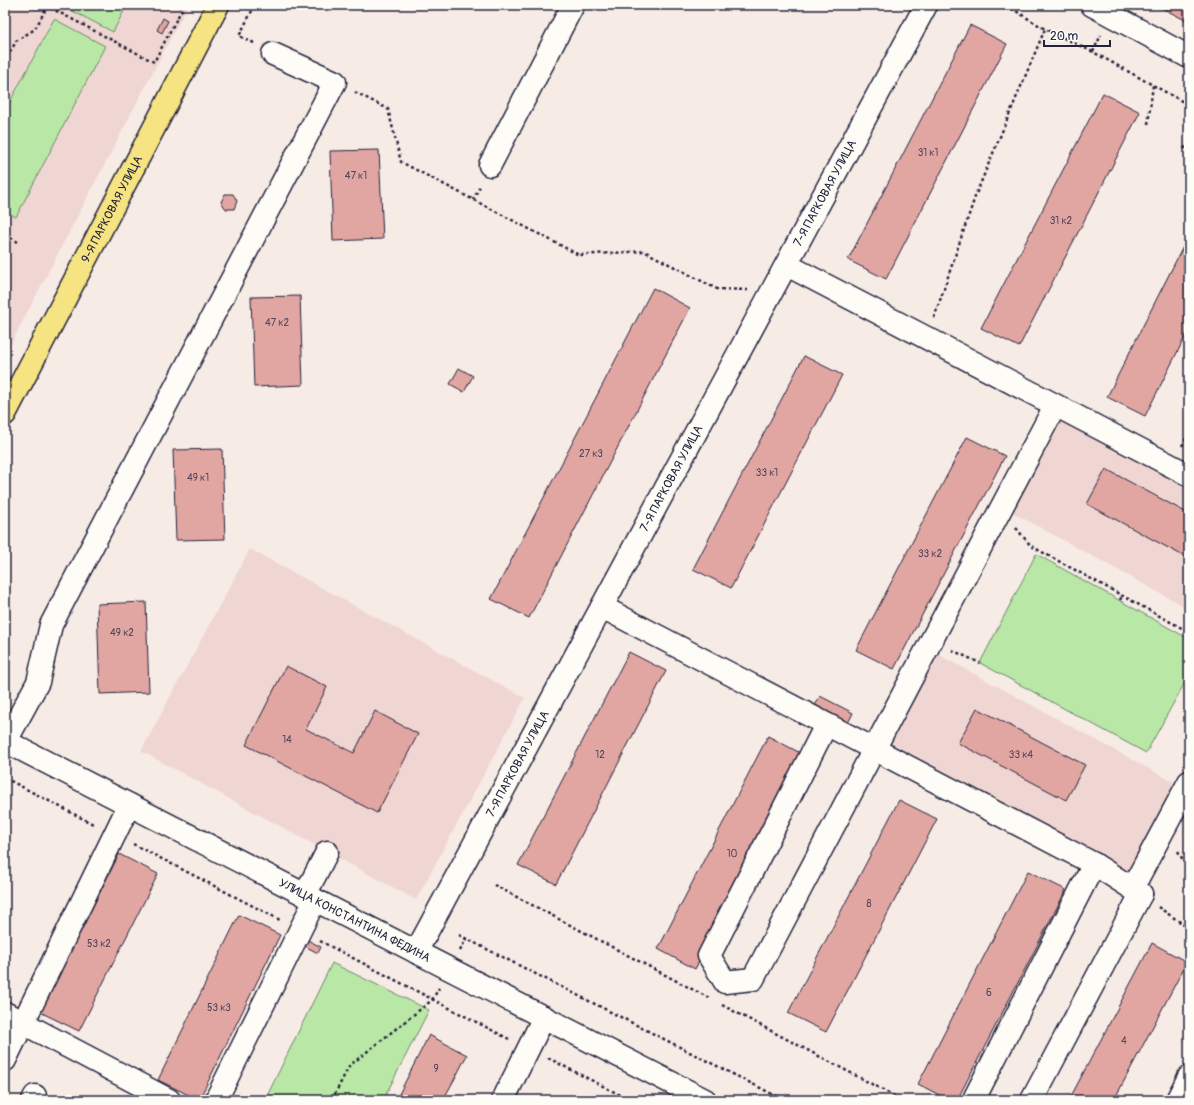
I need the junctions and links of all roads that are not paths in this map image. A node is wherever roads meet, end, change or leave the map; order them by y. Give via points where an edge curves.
1 (218, 5) edge
2 (573, 5) edge
3 (926, 5) edge
4 (1092, 5) edge
5 (274, 54) dead end
6 (1189, 56) edge
7 (490, 165) dead end
8 (787, 265) junction
9 (1055, 406) junction
10 (5, 414) edge
11 (1189, 475) edge
12 (602, 607) junction
13 (826, 725) junction
14 (7, 745) edge
15 (874, 750) junction
16 (1189, 782) edge
17 (129, 805) junction
18 (327, 852) dead end
19 (1094, 864) junction
20 (1141, 894) junction
21 (310, 898) junction
22 (416, 952) junction
23 (14, 1018) edge
24 (544, 1018) junction
25 (5, 1060) edge
26 (1189, 1077) edge
27 (169, 1100) edge
28 (216, 1100) edge
29 (503, 1100) edge
30 (705, 1100) edge
31 (977, 1100) edge
32 (1032, 1100) edge
33 (1177, 1100) edge

1 - 10 main road, 9-Я ПАРКОВАЯ УЛИЦА
2 - 7 street
3 - 8 street, 7-Я ПАРКОВАЯ УЛИЦА
4 - 6 street
5 - 14 street via 335,82 51,625 38,682
8 - 9 street
8 - 12 street, 7-Я ПАРКОВАЯ УЛИЦА
9 - 11 street
9 - 15 street
12 - 13 street
12 - 22 street, 7-Я ПАРКОВАЯ УЛИЦА
13 - 15 street
13 - 15 street via 709,956 725,982 752,979
14 - 17 street, УЛИЦА КОНСТАНТИНА ФЕДИНА
15 - 19 street
16 - 20 street via 1134,884
17 - 21 street, УЛИЦА КОНСТАНТИНА ФЕДИНА
17 - 23 street
18 - 21 street
19 - 20 street
19 - 31 street via 975,1097
20 - 32 street
21 - 22 street, УЛИЦА КОНСТАНТИНА ФЕДИНА
21 - 28 street
22 - 24 street, УЛИЦА КОНСТАНТИНА ФЕДИНА
23 - 25 street
23 - 27 street
24 - 29 street
24 - 30 street, УЛИЦА КОНСТАНТИНА ФЕДИНА
26 - 33 street

